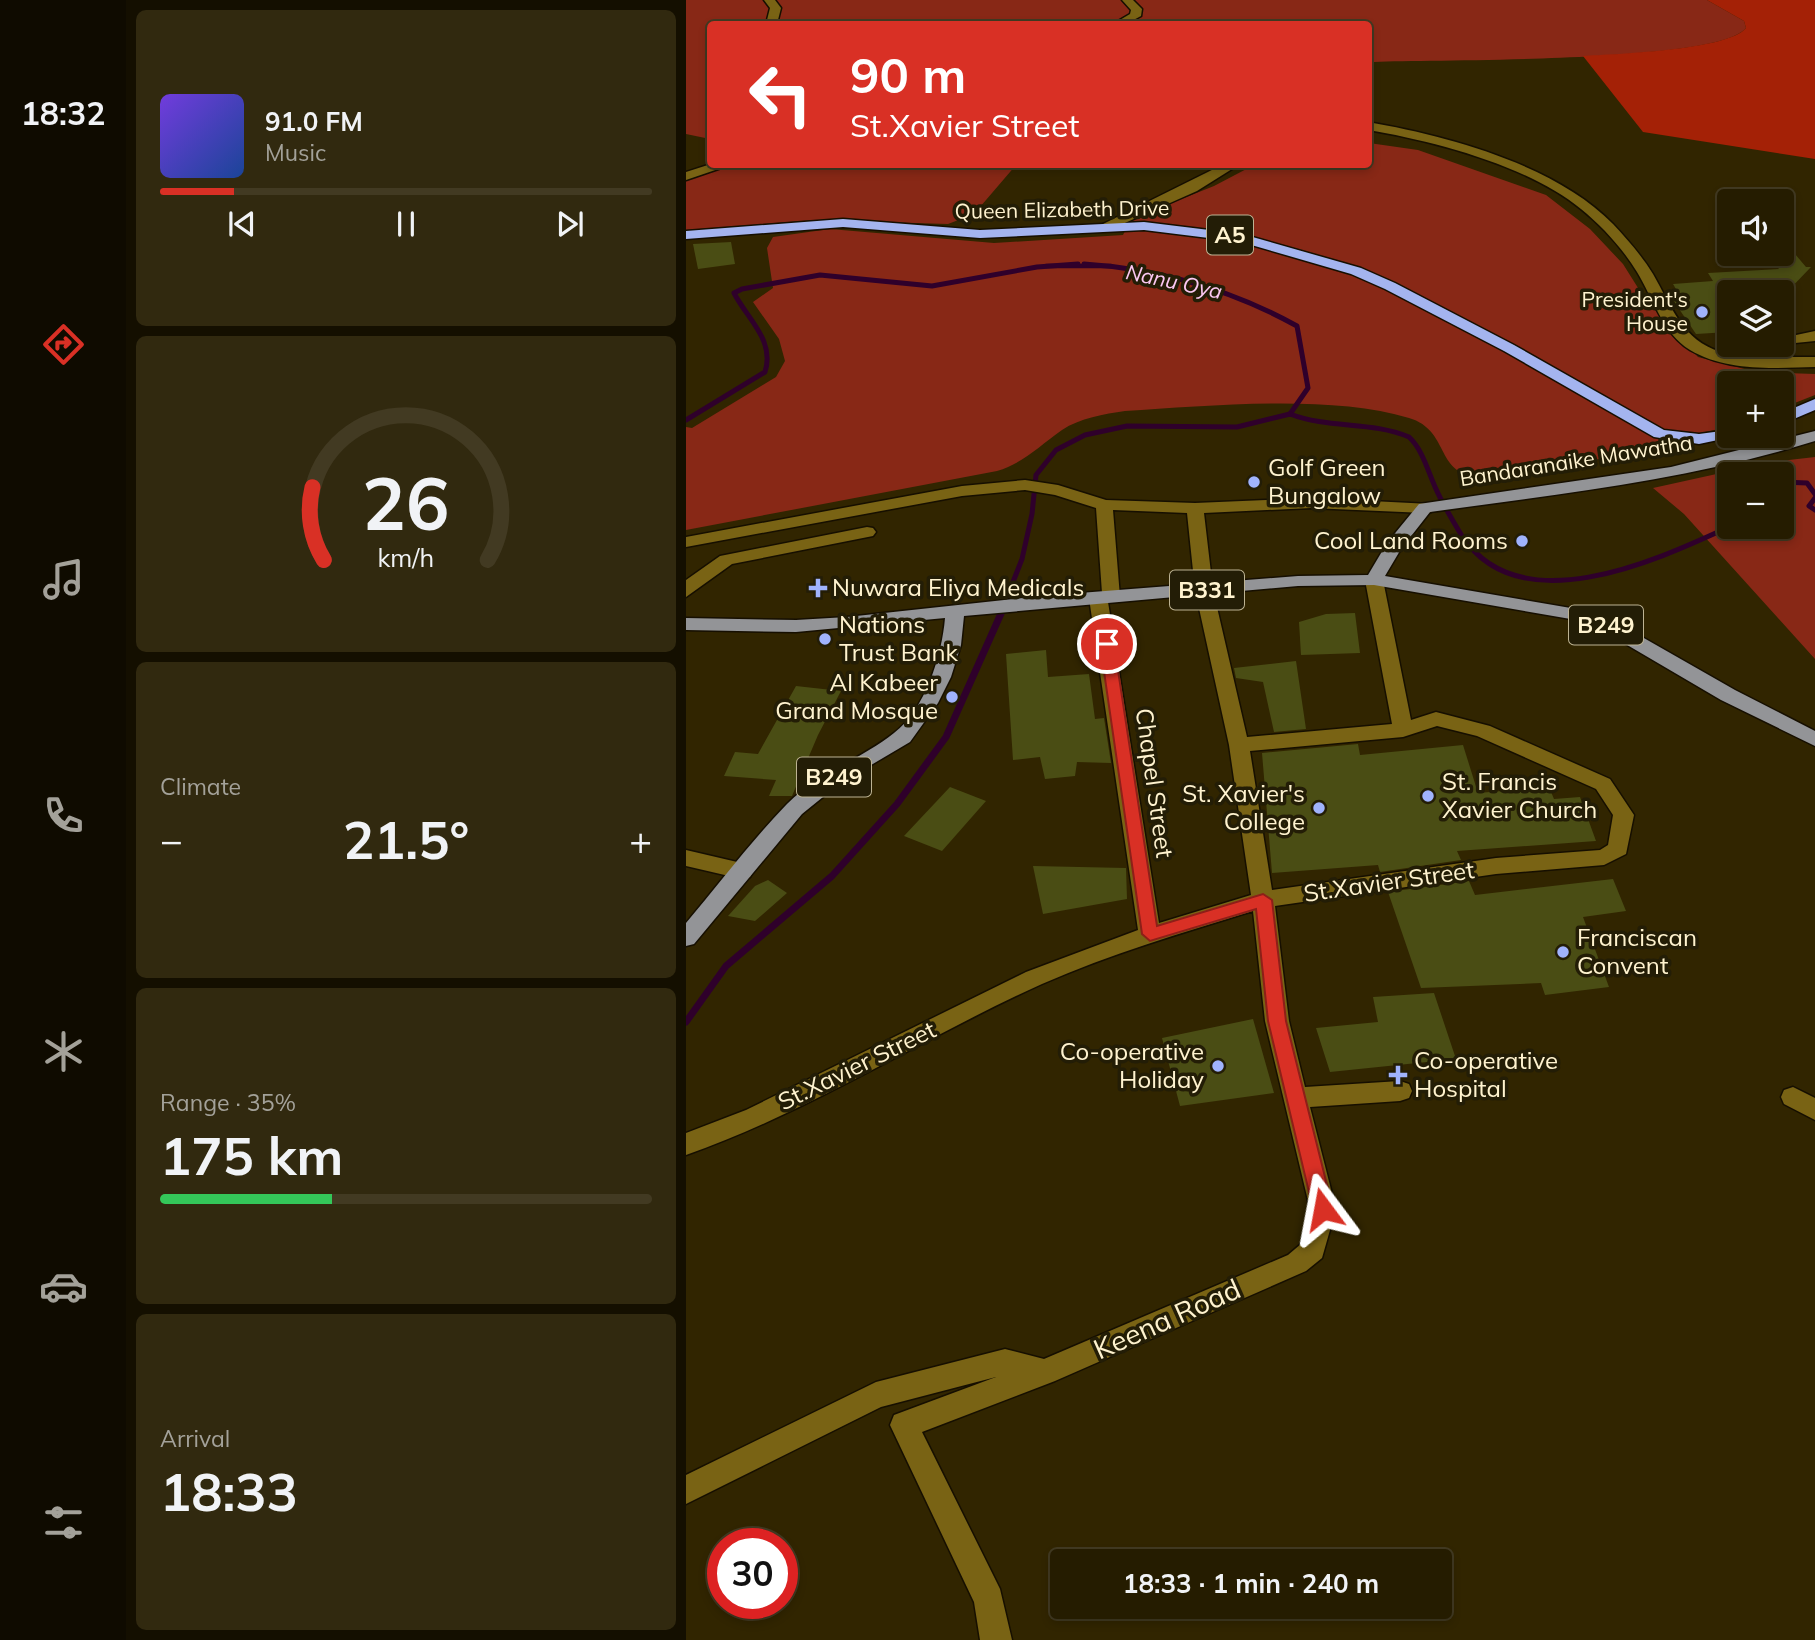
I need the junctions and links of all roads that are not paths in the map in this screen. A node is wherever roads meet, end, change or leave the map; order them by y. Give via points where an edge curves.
1 (769, 0) edge
2 (1126, 0) edge
3 (773, 21) edge
4 (1124, 21) edge
5 (1372, 127) edge
6 (707, 158) edge
7 (712, 168) edge
8 (1227, 168) edge
9 (686, 175) edge
10 (1104, 227) junction
11 (686, 235) edge
12 (1815, 336) edge
13 (1794, 340) edge
14 (1717, 354) edge
15 (1729, 357) edge
16 (1815, 362) edge
17 (1815, 404) edge
18 (1794, 414) edge
19 (1717, 436) edge
20 (1815, 436) edge
21 (1104, 505) junction
22 (1429, 507) junction
23 (1195, 509) junction
24 (867, 532) dead end
25 (686, 542) edge
26 (1374, 580) junction
27 (1203, 590) junction
28 (686, 592) edge
29 (1105, 598) junction
30 (964, 610) junction
31 (686, 624) edge
32 (1403, 730) junction
33 (1815, 739) edge
34 (1239, 745) junction
35 (686, 858) edge
36 (742, 871) junction
37 (1263, 900) junction
38 (1150, 934) junction
39 (686, 938) edge
40 (1400, 1091) dead end
41 (1793, 1097) dead end
42 (1298, 1098) junction
43 (1815, 1110) edge
44 (686, 1144) edge
45 (1045, 1372) junction
46 (686, 1490) edge
47 (996, 1640) edge

1 - 3 street via 776,8
2 - 4 street via 1137,9 1135,16
5 - 14 street via 1468,152 1573,196 1614,231 1691,344
6 - 9 street
7 - 9 street
8 - 10 street
10 - 11 highway, Queen Elizabeth Drive / A5 via 980,234 842,223
10 - 19 highway, Queen Elizabeth Drive / A5 via 1144,226 1228,235 1356,271 1456,318 1653,431 1685,438
12 - 13 street
15 - 16 street via 1767,363
17 - 18 highway
20 - 22 main road, Bandaranaike Mawatha via 1708,464
21 - 23 street
21 - 25 street via 1025,485 962,491
21 - 29 street, Chapel Street
22 - 23 street via 1311,503
22 - 26 main road via 1398,540
23 - 27 street, Keena Road
24 - 28 street via 726,560 701,575
26 - 27 main road, B331 via 1332,578
26 - 32 street
26 - 33 main road, B249 via 1593,617
27 - 29 main road, B331
27 - 34 street, Keena Road
29 - 30 main road, B331
29 - 38 street, Chapel Street
30 - 31 main road, B331 via 796,626
30 - 36 main road, B249 via 928,704 903,737 815,792
32 - 34 street
32 - 37 street, St.Xavier Street via 1436,719 1483,731 1603,784 1624,815 1618,849 1604,857 1496,866
34 - 37 street, Keena Road
35 - 36 street
36 - 39 main road, B249
37 - 38 street, St.Xavier Street
37 - 42 street, Keena Road via 1277,1021
38 - 44 street, St.Xavier Street via 1034,978 755,1116
40 - 42 street
41 - 43 street
42 - 45 street, Keena Road via 1323,1209 1313,1250 1297,1263
45 - 46 street via 1005,1362 876,1395
45 - 47 street, Keena Road via 904,1425 989,1600

